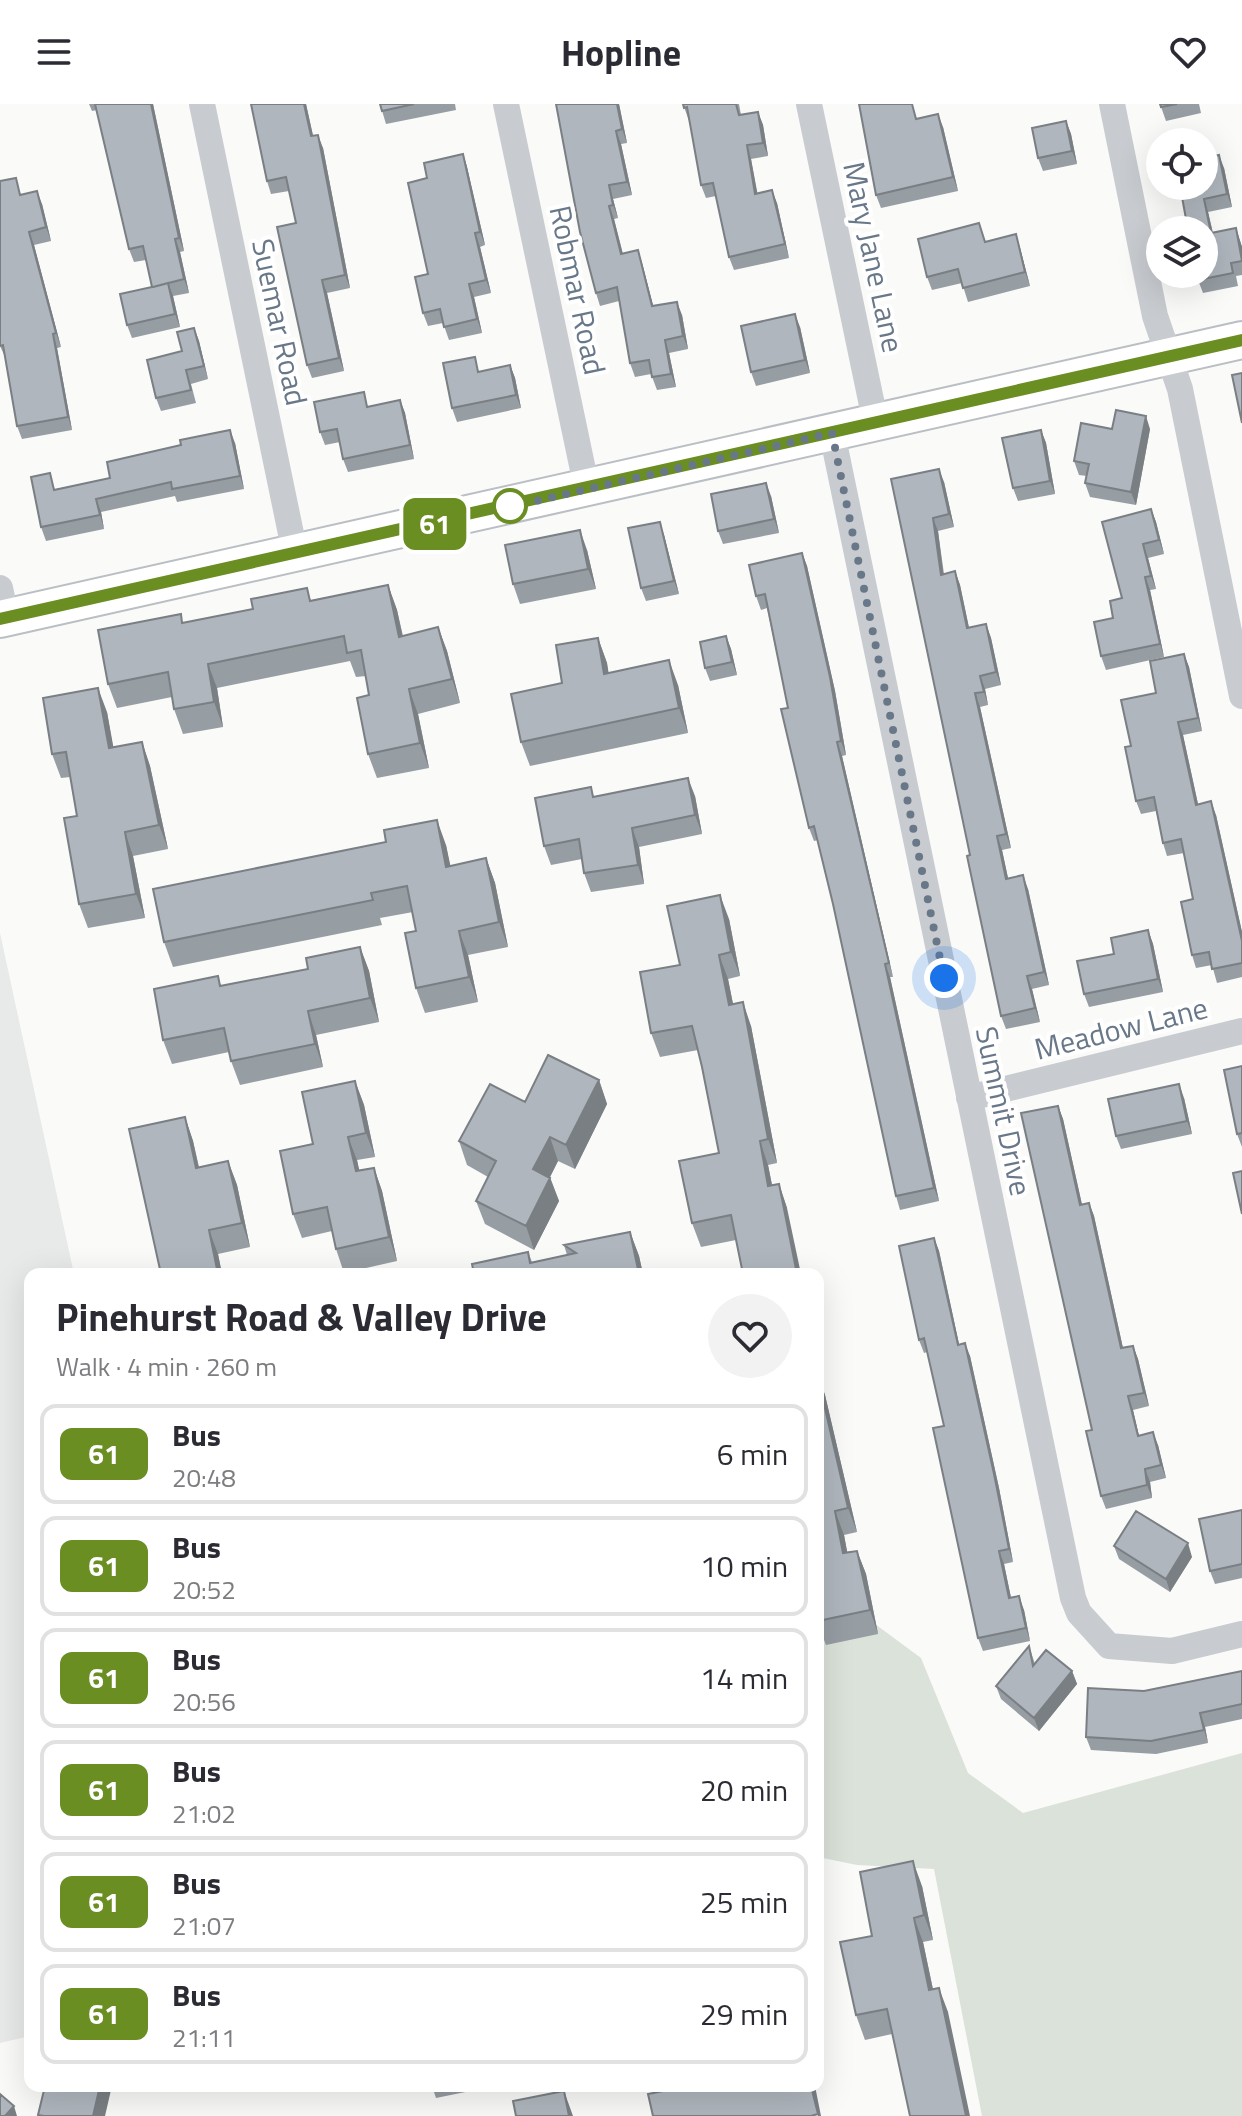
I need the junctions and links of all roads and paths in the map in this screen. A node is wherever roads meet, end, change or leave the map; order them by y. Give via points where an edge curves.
1 (202, 104) edge
2 (506, 104) edge
3 (809, 104) edge
4 (1112, 104) edge
5 (1242, 340) edge
6 (1168, 358) junction
7 (876, 424) junction
8 (832, 433) junction
9 (587, 489) junction
10 (295, 553) junction
11 (2, 608) edge
12 (1242, 696) edge
13 (1242, 1031) edge
14 (969, 1098) junction
15 (1242, 1634) edge

1 - 10 street, Suemar Road
2 - 9 street, Robmar Road
3 - 7 street, Mary Jane Lane
4 - 6 street
5 - 6 street
6 - 7 street
6 - 12 street via 1180,389
7 - 8 street
8 - 9 street
8 - 14 street, Summit Drive
9 - 10 street
10 - 11 street
13 - 14 street, Meadow Lane
14 - 15 street, Summit Drive via 1065,1568 1079,1613 1109,1646 1172,1651

